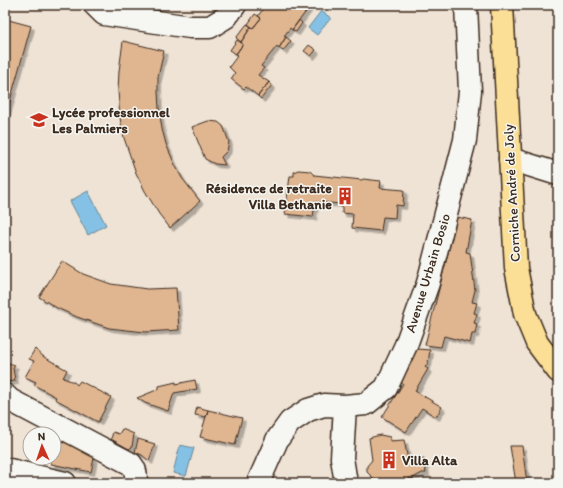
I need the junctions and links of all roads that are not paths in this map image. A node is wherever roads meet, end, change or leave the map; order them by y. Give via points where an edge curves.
1 (95, 5) edge
2 (235, 5) edge
3 (466, 5) edge
4 (502, 5) edge
5 (510, 159) junction
6 (558, 174) edge
7 (558, 370) edge
8 (5, 395) edge
9 (344, 406) junction
10 (5, 469) edge
11 (65, 483) edge
12 (135, 483) edge
13 (258, 483) edge
14 (346, 483) edge

1 - 2 street via 104,14 190,27 210,27 226,17
3 - 9 street, Avenue Urbain Bosio via 470,91 465,140 428,283 406,345 386,388 366,404
4 - 5 main road, Corniche André de Joly
5 - 6 street
5 - 7 main road, Corniche André de Joly via 516,268 525,314 537,343
8 - 12 street via 131,464 137,476
9 - 13 street, Avenue Urbain Bosio via 324,405 308,410 290,422 277,440
9 - 14 street via 342,458
10 - 11 street

